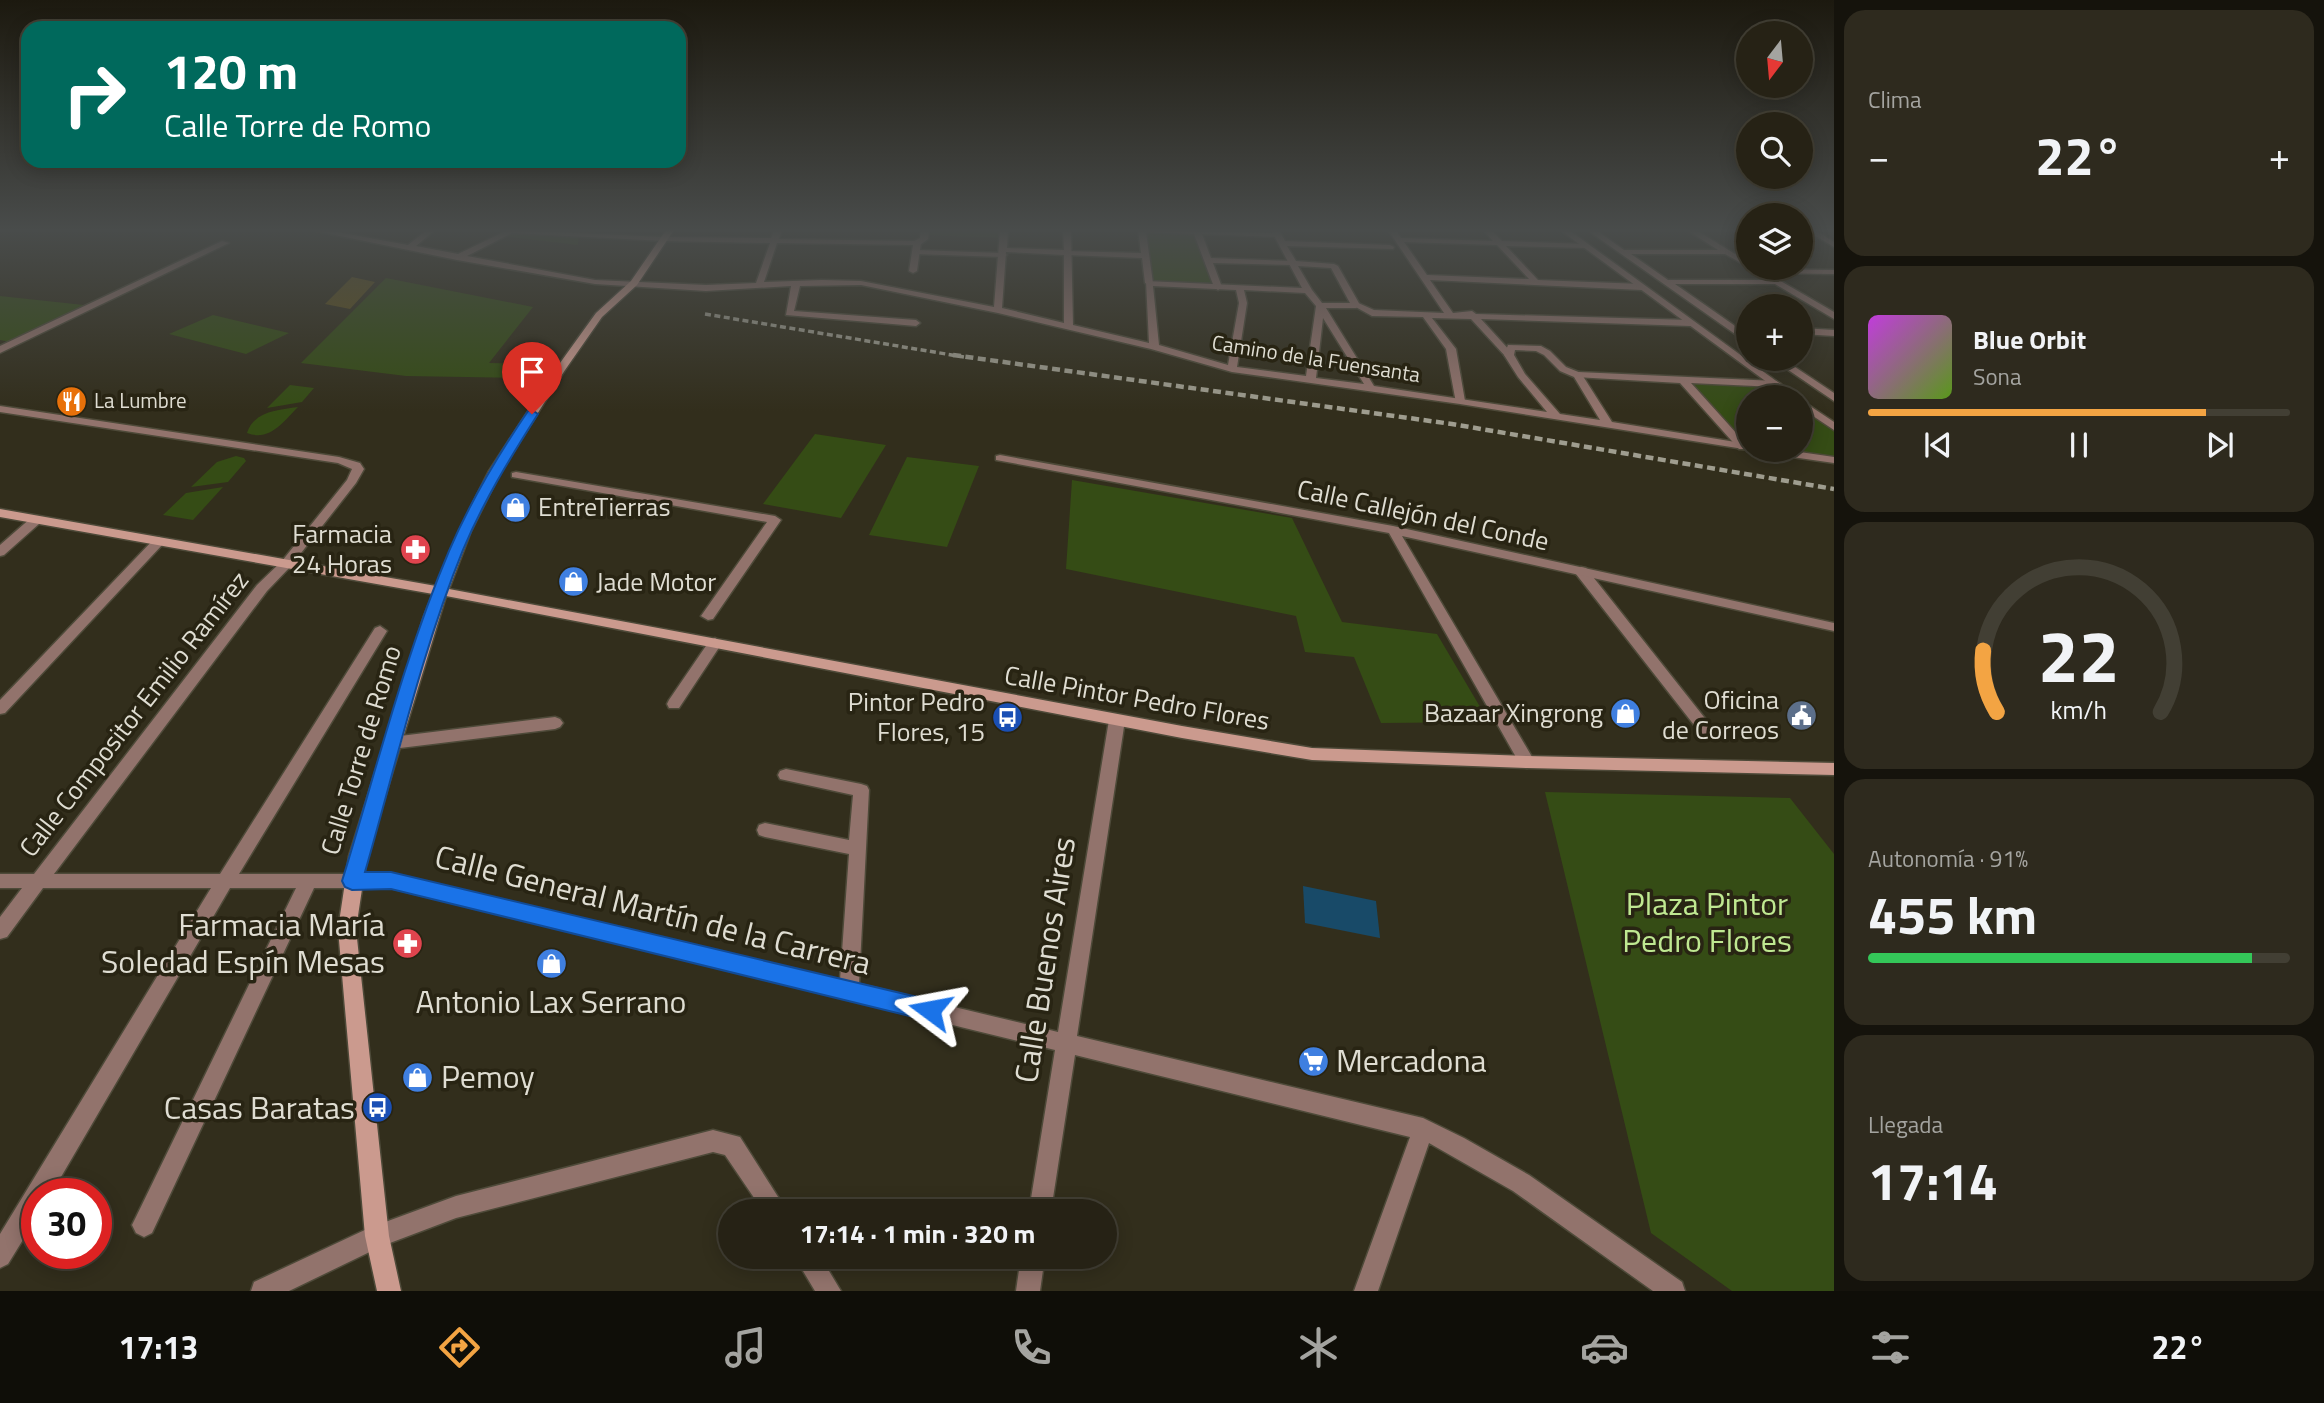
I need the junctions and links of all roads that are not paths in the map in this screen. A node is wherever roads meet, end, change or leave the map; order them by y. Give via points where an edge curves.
1 (126, 290) edge
2 (626, 290) edge
3 (794, 290) edge
4 (898, 290) edge
5 (1000, 290) edge
6 (1068, 290) edge
7 (1150, 290) edge
8 (1240, 290) edge
9 (1291, 290) edge
10 (1348, 290) edge
11 (1433, 290) edge
12 (1646, 290) edge
13 (1678, 290) edge
14 (1790, 290) edge
15 (1308, 291) joint
16 (1356, 305) junction
17 (1320, 306) junction
18 (998, 310) junction
19 (1472, 314) junction
20 (1426, 315) junction
21 (1450, 315) junction
22 (1834, 316) edge
23 (916, 323) dead end
24 (1691, 323) junction
25 (1069, 327) junction
26 (1733, 328) junction
27 (1736, 328) edge
28 (1736, 330) edge
29 (1813, 332) edge
30 (1834, 333) edge
31 (1154, 347) junction
32 (0, 350) edge
33 (1509, 355) junction
34 (1232, 369) junction
35 (1794, 371) edge
36 (1578, 375) junction
37 (1766, 377) junction
38 (1804, 378) junction
39 (1311, 379) junction
40 (1683, 380) junction
41 (1776, 384) joint
42 (1372, 390) junction
43 (1834, 398) edge
44 (1460, 401) junction
45 (0, 409) edge
46 (1813, 411) edge
47 (1556, 415) junction
48 (1608, 424) junction
49 (1834, 427) edge
50 (1736, 436) edge
51 (1736, 445) edge
52 (1813, 457) edge
53 (1000, 458) dead end
54 (1834, 460) edge
55 (516, 475) dead end
56 (0, 513) edge
57 (36, 520) junction
58 (1392, 530) junction
59 (159, 541) junction
60 (0, 552) edge
61 (286, 564) junction
62 (1581, 571) junction
63 (441, 591) junction
64 (708, 616) dead end
65 (1834, 627) edge
66 (380, 631) dead end
67 (715, 643) junction
68 (674, 704) dead end
69 (0, 709) edge
70 (1117, 720) junction
71 (555, 723) dead end
72 (1710, 735) dead end
73 (392, 743) junction
74 (1527, 762) junction
75 (1834, 769) edge
76 (786, 775) dead end
77 (765, 830) dead end
78 (857, 849) junction
79 (0, 881) edge
80 (38, 881) junction
81 (352, 881) junction
82 (224, 882) junction
83 (307, 883) junction
84 (0, 931) edge
85 (849, 991) junction
86 (1066, 1042) junction
87 (1423, 1129) junction
88 (47, 1178) edge
89 (768, 1199) edge
90 (1042, 1199) edge
91 (21, 1221) edge
92 (144, 1226) dead end
93 (377, 1236) junction
94 (0, 1256) edge
95 (815, 1269) edge
96 (1031, 1269) edge
97 (263, 1291) edge
98 (389, 1291) edge
99 (829, 1291) edge
100 (1028, 1291) edge
101 (1366, 1291) edge
102 (1673, 1291) edge

1 - 32 street
2 - 63 main road, Calle Torre de Romo via 602,312 495,471
3 - 23 street via 789,313
4 - 18 street, Camino de la Fuensanta
5 - 18 street
6 - 25 street
7 - 31 street
8 - 34 street via 1243,303
9 - 15 street
10 - 16 street
11 - 21 street
12 - 24 street
13 - 26 street
14 - 22 street
15 - 17 street
16 - 17 street
16 - 20 street via 1372,313
17 - 39 street
17 - 42 street
18 - 25 street, Camino de la Fuensanta
19 - 21 street
19 - 24 street
19 - 33 street
20 - 21 street
20 - 44 street via 1451,349
24 - 37 street
25 - 31 street, Camino de la Fuensanta
26 - 27 street
26 - 28 street
29 - 30 street
31 - 34 street, Camino de la Fuensanta
33 - 36 street via 1511,347 1548,353 1563,369
33 - 47 street
34 - 39 street, Camino de la Fuensanta
35 - 38 street
36 - 40 street
36 - 48 street
37 - 38 street
37 - 41 street
38 - 43 street
39 - 42 street, Camino de la Fuensanta
40 - 41 street
40 - 50 street
42 - 44 street, Camino de la Fuensanta
44 - 47 street, Camino de la Fuensanta
45 - 61 street, Calle Compositor Emilio Ramírez via 355,465 358,469 352,481
46 - 49 street
47 - 48 street, Camino de la Fuensanta
48 - 51 street, Camino de la Fuensanta
52 - 54 street
53 - 58 street, Calle Callejón del Conde
55 - 64 street via 775,520
56 - 57 main road, Calle Pintor Pedro Flores
57 - 59 main road, Calle Pintor Pedro Flores
57 - 60 street
58 - 62 street, Calle Callejón del Conde
58 - 74 street
59 - 61 main road, Calle Pintor Pedro Flores
59 - 69 street
61 - 63 main road, Calle Pintor Pedro Flores
61 - 80 street, Calle Compositor Emilio Ramírez via 262,588
62 - 65 street, Calle Callejón del Conde
62 - 72 street
63 - 67 main road, Calle Pintor Pedro Flores
63 - 73 main road, Calle Torre de Romo
66 - 82 street
67 - 68 street
67 - 70 main road, Calle Pintor Pedro Flores
70 - 74 main road, Calle Pintor Pedro Flores via 1312,754
70 - 86 street, Calle Buenos Aires
71 - 73 street
73 - 81 main road, Calle Torre de Romo
74 - 75 main road, Calle Pintor Pedro Flores
76 - 78 street via 861,790
77 - 78 street
78 - 85 street
79 - 80 street, Calle General Martín de la Carrera
80 - 82 street, Calle General Martín de la Carrera
80 - 84 street, Calle Compositor Emilio Ramírez
81 - 83 street, Calle General Martín de la Carrera
81 - 85 street, Calle General Martín de la Carrera via 391,881
81 - 93 main road, Calle Torre de Romo via 347,929
82 - 83 street, Calle General Martín de la Carrera
82 - 88 street
83 - 92 street, Calle Torre de Romo
85 - 86 street, Calle General Martín de la Carrera
86 - 87 street, Calle General Martín de la Carrera
86 - 90 street, Calle Buenos Aires
87 - 101 street
87 - 102 street, Calle General Martín de la Carrera via 1492,1163
89 - 93 street via 732,1145 713,1141 456,1207
91 - 94 street
93 - 97 street
93 - 98 main road, Calle Torre de Romo
95 - 99 street
96 - 100 street

